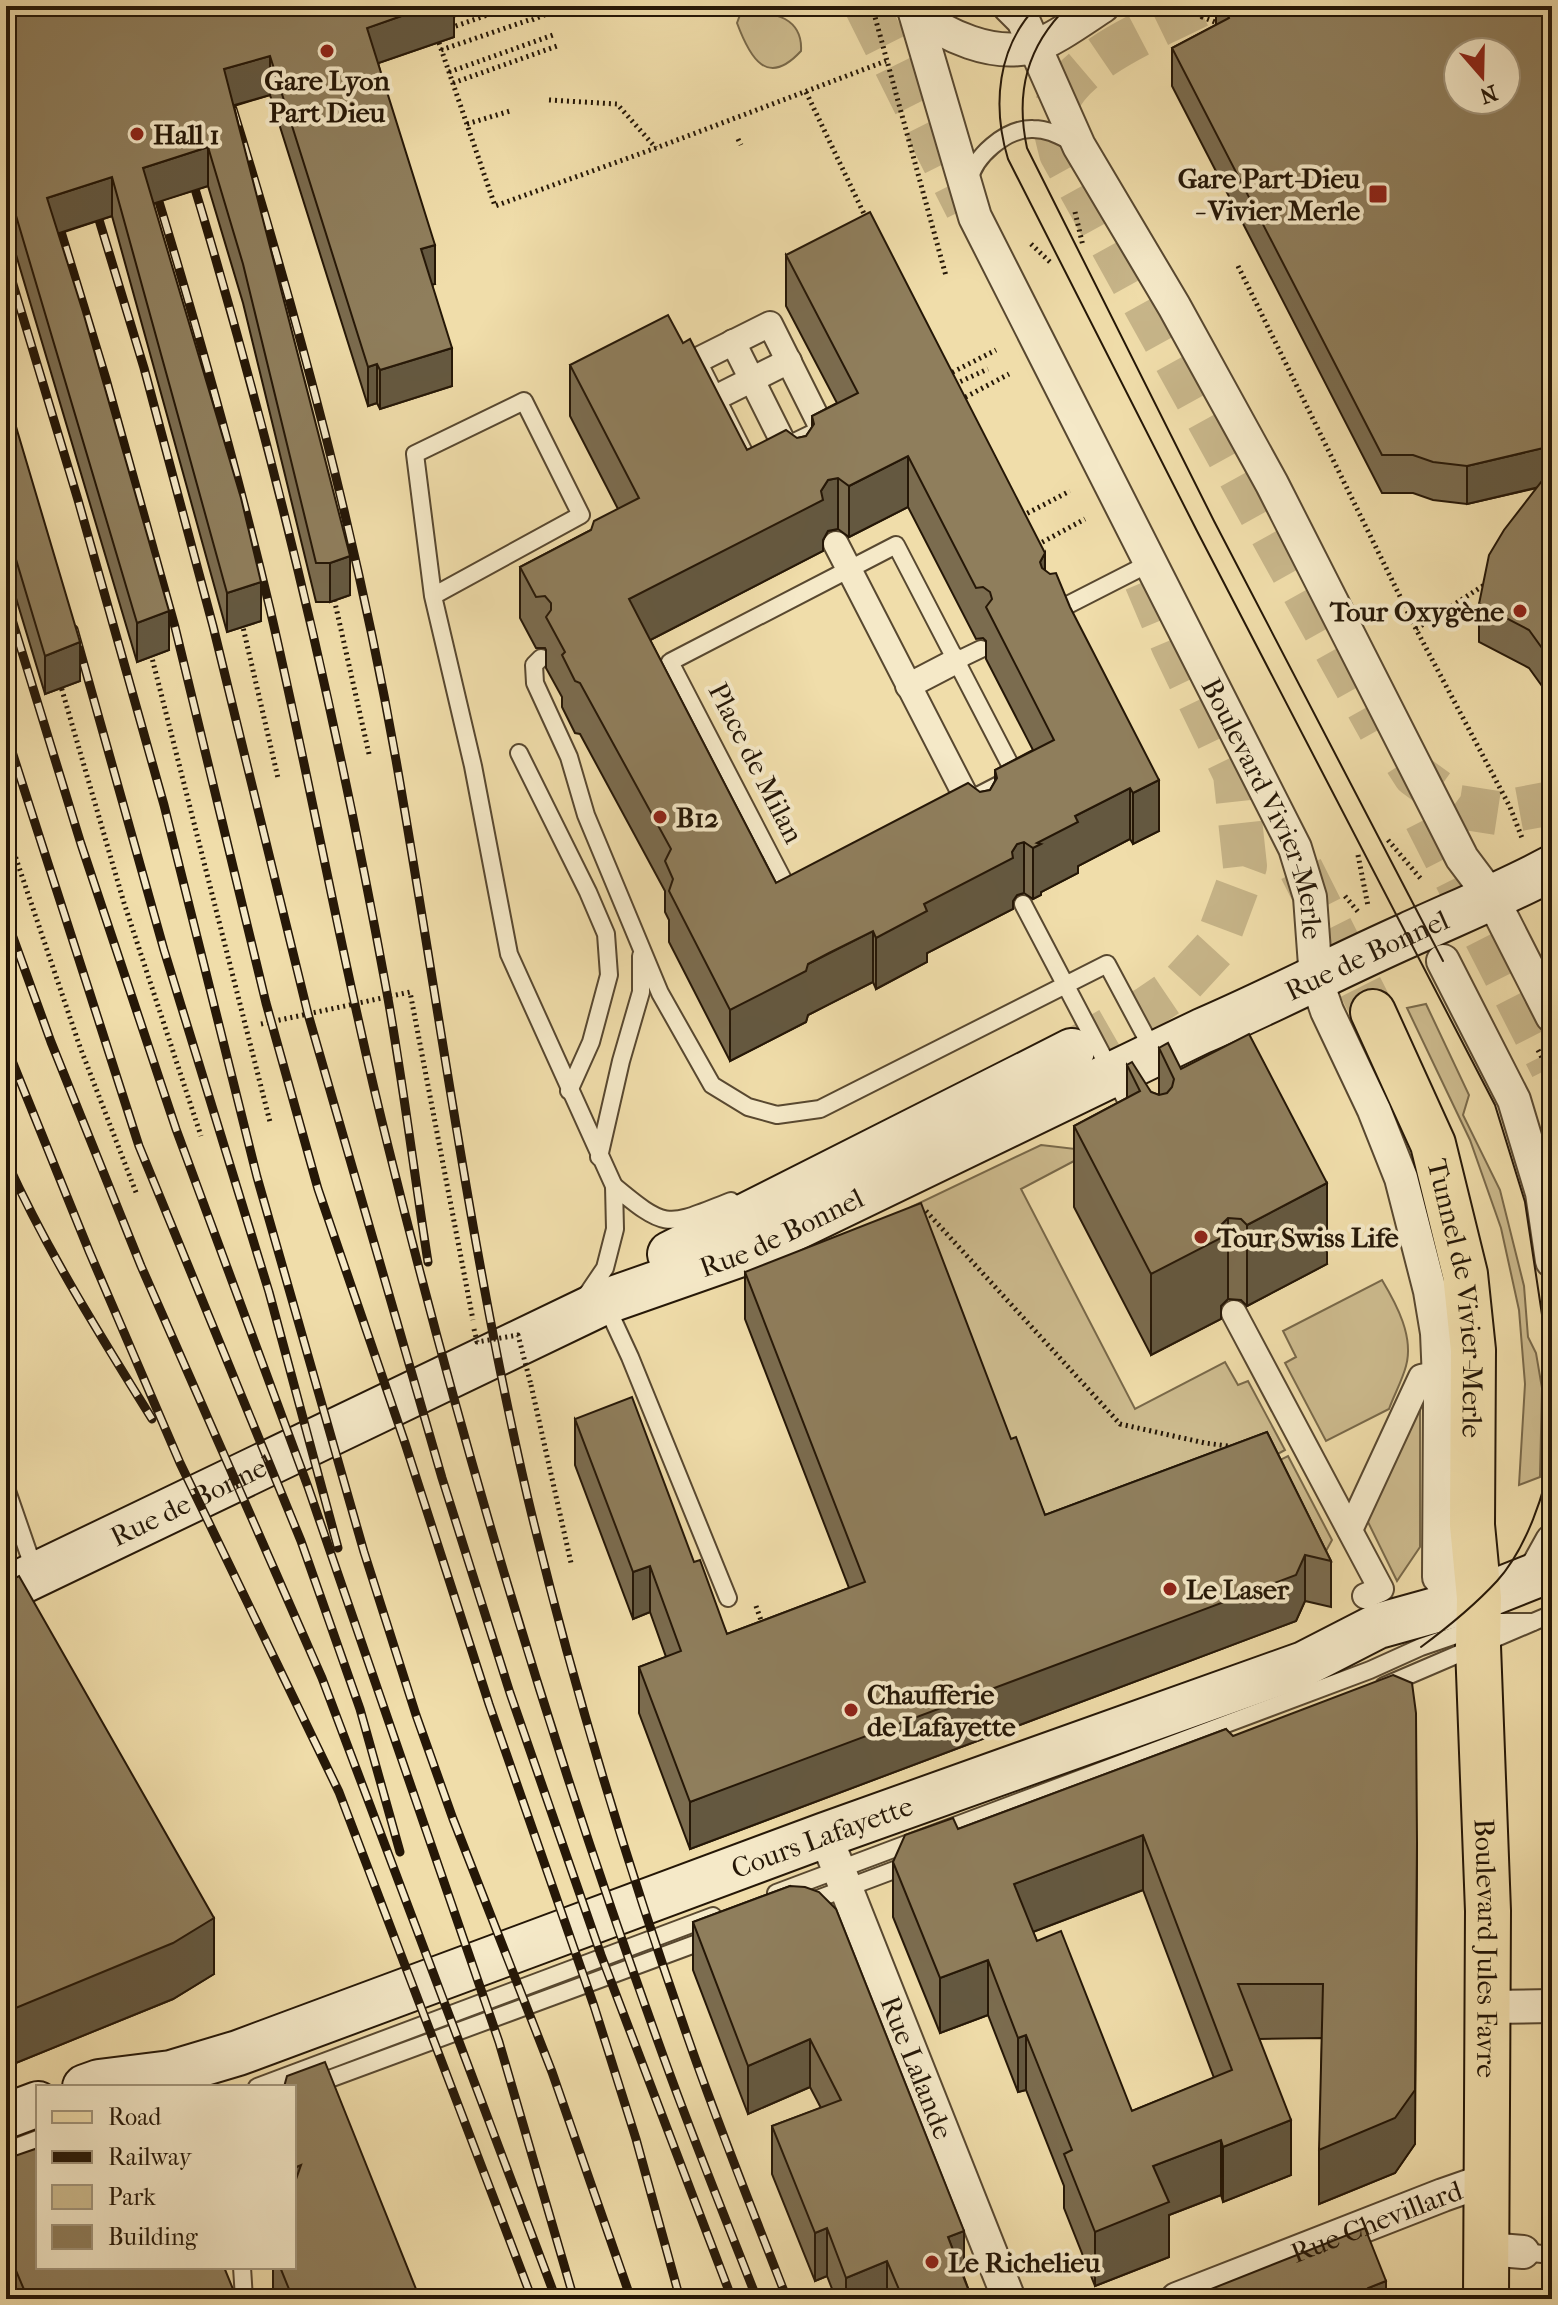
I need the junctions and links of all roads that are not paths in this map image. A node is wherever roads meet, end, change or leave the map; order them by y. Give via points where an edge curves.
1 (1009, 6) edge
2 (1103, 6) edge
3 (914, 9) edge
4 (1035, 47) junction
5 (1079, 146) junction
6 (969, 192) junction
7 (733, 342) junction
8 (789, 361) junction
9 (751, 379) junction
10 (713, 399) junction
11 (787, 450) junction
12 (799, 474) edge
13 (836, 544) dead end
14 (1150, 563) junction
15 (849, 570) junction
16 (433, 596) junction
17 (1051, 614) edge
18 (981, 649) dead end
19 (541, 658) dead end
20 (956, 661) junction
21 (908, 686) junction
22 (519, 753) dead end
23 (968, 801) junction
24 (982, 828) edge
25 (1552, 868) edge
26 (1023, 904) dead end
27 (1461, 928) junction
28 (641, 943) junction
29 (1316, 979) junction
30 (1073, 981) junction
31 (1373, 1012) tunnel mouth
32 (1552, 1016) edge
33 (1072, 1051) tunnel mouth
34 (1155, 1053) junction
35 (569, 1091) junction
36 (1126, 1102) junction
37 (599, 1157) junction
38 (813, 1181) junction
39 (614, 1186) junction
40 (1552, 1261) edge
41 (588, 1310) junction
42 (1234, 1313) dead end
43 (1439, 1373) junction
44 (6, 1488) edge
45 (1350, 1530) junction
46 (1547, 1575) edge
47 (16, 1581) edge
48 (1365, 1596) dead end
49 (728, 1598) road end
50 (1533, 1622) junction
51 (1475, 1631) junction
52 (1374, 1690) edge
53 (933, 1855) edge
54 (836, 1865) junction
55 (755, 1901) edge
56 (790, 1909) edge
57 (728, 1911) edge
58 (721, 1935) edge
59 (1552, 2006) edge
60 (1487, 2007) junction
61 (91, 2085) edge
62 (262, 2085) edge
63 (296, 2091) edge
64 (36, 2105) edge
65 (6, 2116) edge
66 (36, 2140) edge
67 (6, 2151) edge
68 (1486, 2180) junction
69 (1521, 2252) edge
70 (242, 2269) edge
71 (244, 2299) edge
72 (1009, 2299) edge
73 (1177, 2299) edge
74 (1486, 2299) edge

1 - 4 street via 1023,20
2 - 4 street
3 - 4 street via 968,41 1008,50
3 - 6 street, Boulevard Vivier-Merle
4 - 5 street
5 - 6 lane via 1053,132 1023,130 984,154 969,178
5 - 27 street via 1280,497 1462,858
6 - 14 street, Boulevard Vivier-Merle via 993,255
7 - 8 street via 770,324
7 - 9 street
7 - 10 street via 694,362
8 - 9 street
8 - 11 street via 824,432
9 - 10 street
9 - 11 street
10 - 11 street via 748,469
11 - 12 street
13 - 15 street
14 - 17 lane
14 - 29 street, Boulevard Vivier-Merle via 1295,848 1310,897
15 - 20 lane, Place de Milan via 896,545
15 - 21 street
15 - 23 lane, Place de Milan via 670,662 790,893
16 - 16 lane via 581,515 524,401 415,454
16 - 35 lane via 509,954
18 - 20 lane
19 - 28 lane via 534,665 535,683
20 - 21 street
20 - 23 lane, Place de Milan via 1016,776
21 - 23 street
22 - 35 lane via 606,934 609,975 591,1042
23 - 24 street
25 - 27 main road, Rue de Bonnel
26 - 30 lane
27 - 29 main road, Rue de Bonnel via 1407,935
27 - 32 street
27 - 40 street via 1542,1193
28 - 30 lane via 660,993 712,1085 748,1107 777,1115 820,1109
28 - 37 lane via 641,992
29 - 34 main road, Rue de Bonnel
29 - 43 street, Boulevard Vivier-Merle via 1401,1178 1430,1291
30 - 34 lane via 1107,964
30 - 36 lane
31 - 51 main road, Tunnel de Vivier-Merle via 1433,1144 1465,1274 1473,1350
33 - 38 main road
34 - 36 main road, Rue de Bonnel
35 - 37 lane
36 - 41 main road, Rue de Bonnel via 895,1179 741,1254
37 - 39 lane
38 - 39 lane via 778,1183 672,1221 650,1217
38 - 41 main road via 633,1271
39 - 41 lane via 615,1229
41 - 47 main road, Rue de Bonnel
41 - 49 lane via 630,1357
42 - 45 street
43 - 45 street via 1421,1377
43 - 51 street, Boulevard Vivier-Merle via 1439,1577
44 - 47 lane
45 - 48 street via 1381,1589
46 - 50 lane
46 - 51 main road, Cours Lafayette
50 - 51 lane
50 - 51 lane
51 - 52 lane
51 - 54 main road, Cours Lafayette via 1378,1626 1304,1664
51 - 60 main road, Boulevard Jules Favre via 1488,1911
53 - 54 lane
54 - 55 lane
54 - 56 lane
54 - 61 main road, Cours Lafayette via 202,2071
54 - 72 street, Rue Lalande
57 - 62 lane
58 - 63 lane
59 - 60 street
60 - 68 main road, Boulevard Jules Favre
64 - 65 main road
66 - 67 lane
68 - 69 main road, Boulevard Jules Favre
68 - 73 street, Rue Chevillard
69 - 74 main road, Boulevard Jules Favre
70 - 71 lane

